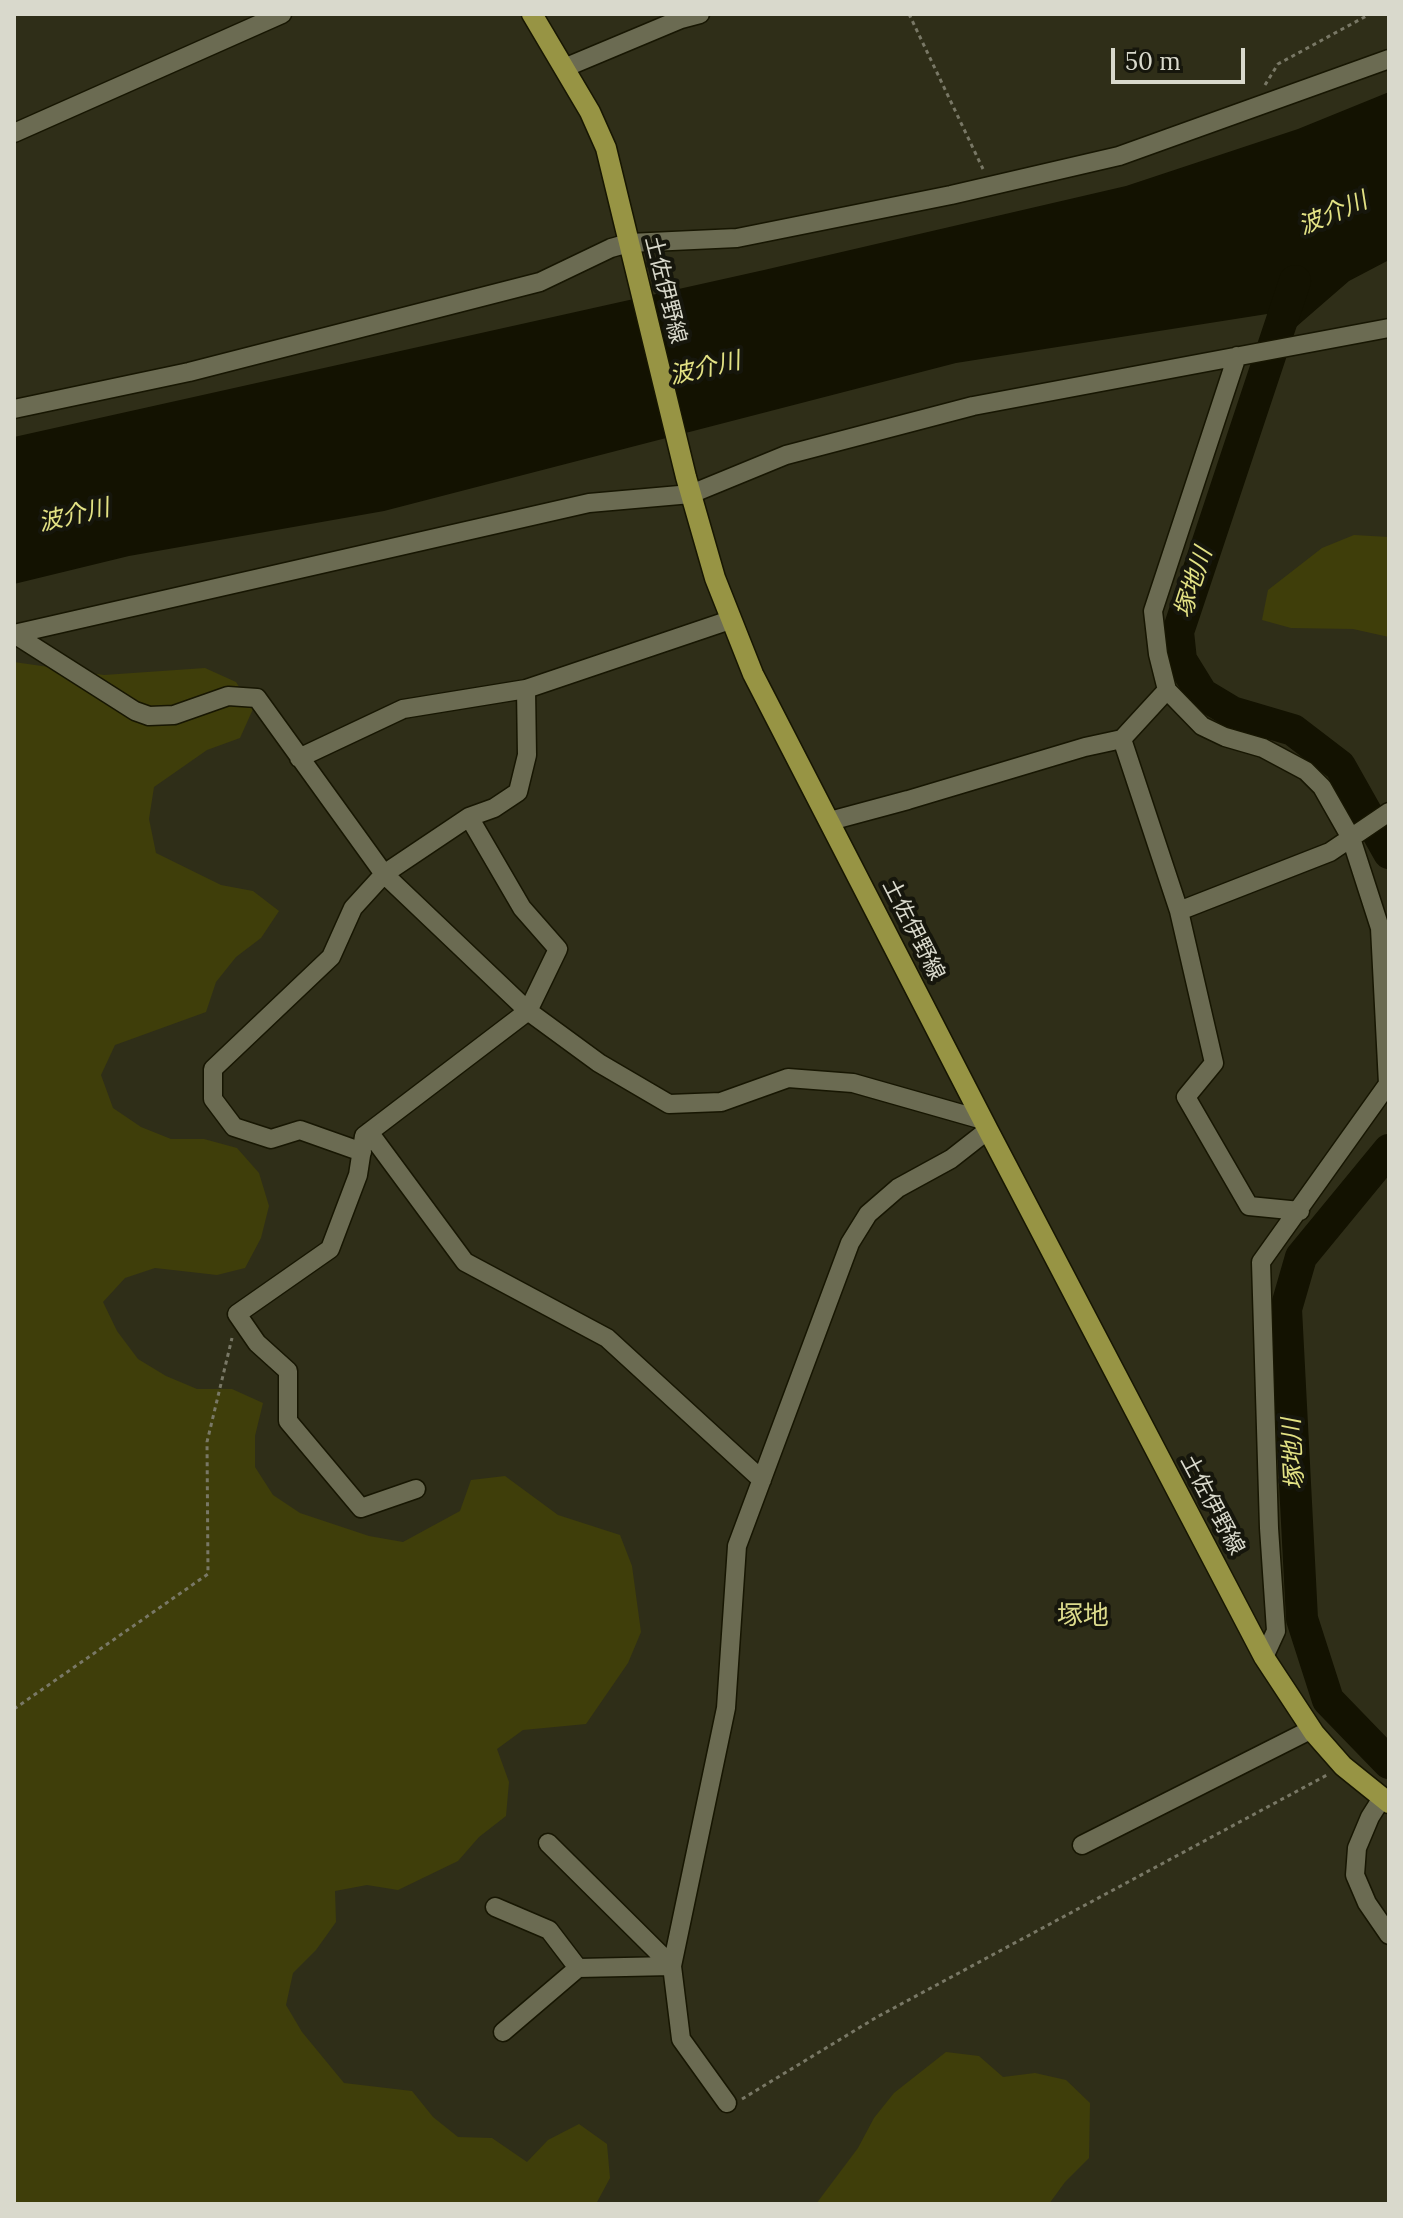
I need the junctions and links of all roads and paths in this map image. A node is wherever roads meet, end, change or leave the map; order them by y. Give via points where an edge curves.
1 (282, 14) edge
2 (532, 14) edge
3 (700, 14) edge
4 (909, 14) edge
5 (1370, 14) edge
6 (1389, 59) edge
7 (564, 68) junction
8 (1248, 112) junction
9 (14, 133) edge
10 (992, 186) junction
11 (630, 247) junction
12 (1389, 328) edge
13 (1242, 355) junction
14 (14, 409) edge
15 (689, 486) junction
16 (730, 620) junction
17 (14, 634) edge
18 (526, 689) junction
19 (1167, 690) junction
20 (1122, 739) junction
21 (299, 758) junction
22 (1389, 812) edge
23 (469, 817) junction
24 (830, 821) junction
25 (1351, 838) junction
26 (384, 874) junction
27 (1179, 911) junction
28 (528, 1011) junction
29 (985, 1125) junction
30 (369, 1132) junction
31 (362, 1152) junction
32 (1300, 1211) junction
33 (237, 1314) junction
34 (762, 1480) junction
35 (416, 1489) dead end
36 (1264, 1657) junction
37 (14, 1709) edge
38 (1312, 1729) junction
39 (1343, 1766) junction
40 (1386, 1801) edge
41 (548, 1843) dead end
42 (1082, 1845) dead end
43 (495, 1907) dead end
44 (1389, 1935) edge
45 (672, 1966) junction
46 (578, 1968) junction
47 (503, 2032) dead end
48 (727, 2103) joint

1 - 9 street
2 - 7 main road, 土佐伊野線
3 - 7 street
4 - 10 path
5 - 8 path via 1278,64
6 - 8 street
7 - 11 main road, 土佐伊野線 via 606,148
8 - 10 street via 1119,156
10 - 11 street via 737,238
11 - 14 street via 611,248 540,282 189,372
11 - 15 main road, 土佐伊野線
12 - 13 street
13 - 15 street via 973,406
13 - 19 street via 1153,611
15 - 16 main road, 土佐伊野線
15 - 17 street via 589,503
16 - 18 street
16 - 24 main road, 土佐伊野線
17 - 21 street via 149,716 174,715 228,696 257,698
18 - 21 street via 403,709
18 - 23 street via 527,755 518,792
19 - 20 street
19 - 25 street via 1202,726 1263,748 1306,771 1322,787
20 - 24 street
20 - 27 street
21 - 26 street
22 - 25 street
23 - 26 street
23 - 28 street via 522,908 558,949
24 - 29 main road, 土佐伊野線
25 - 27 street via 1330,852
25 - 32 street via 1380,928 1388,1084
26 - 28 street
26 - 31 street via 353,908 331,957 213,1069 213,1099 234,1127 271,1139 300,1130
27 - 32 street via 1214,1063 1186,1097 1249,1206
28 - 29 street via 599,1063 669,1104 721,1102 788,1078 853,1083
28 - 30 street
29 - 34 street via 951,1159 898,1188 868,1214 850,1243
29 - 36 main road, 土佐伊野線
30 - 31 street
30 - 34 street via 465,1262 607,1338
31 - 33 street via 330,1249
32 - 36 street via 1261,1262 1276,1631
33 - 35 street via 257,1343 288,1371 288,1421 361,1508
33 - 37 path via 207,1442 208,1574
34 - 45 street via 737,1546 726,1708
36 - 38 main road, 土佐伊野線
38 - 39 main road, 土佐伊野線
38 - 42 street
39 - 40 main road, 土佐伊野線
39 - 48 path
40 - 44 street via 1370,1817 1357,1848 1355,1875
41 - 45 street
43 - 46 street via 549,1930
45 - 46 street
45 - 48 street via 681,2039
46 - 47 street

